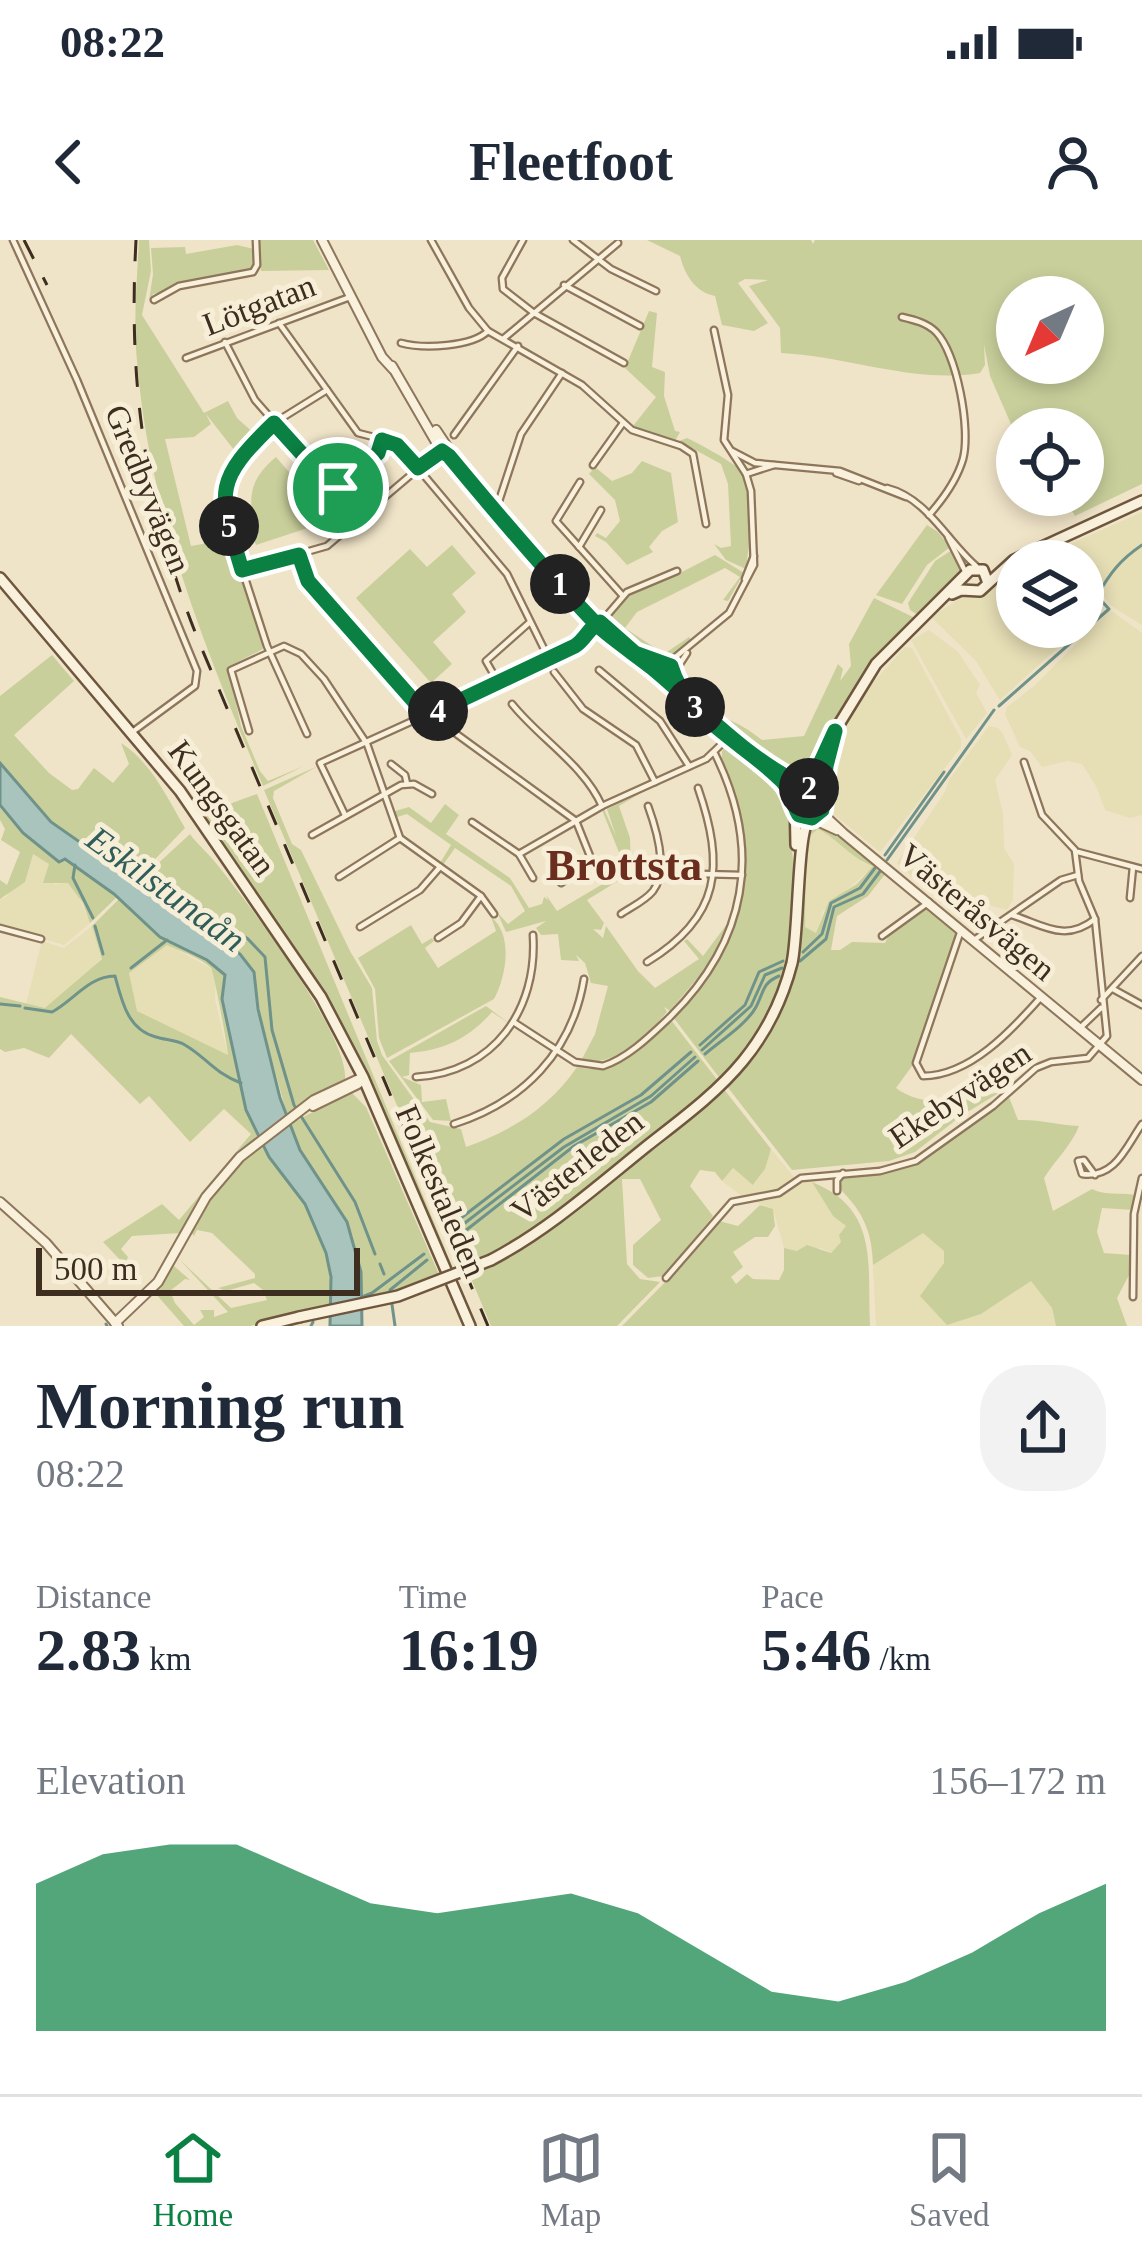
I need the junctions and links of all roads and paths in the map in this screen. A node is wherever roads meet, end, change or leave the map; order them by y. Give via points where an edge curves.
1 (13, 240) edge
2 (256, 240) edge
3 (322, 240) edge
4 (431, 240) edge
5 (523, 240) edge
6 (573, 240) edge
7 (618, 243) edge
8 (598, 260) junction
9 (564, 285) junction
10 (656, 291) dead end
11 (350, 297) junction
12 (154, 300) dead end
13 (534, 313) junction
14 (902, 317) dead end
15 (279, 323) junction
16 (640, 326) dead end
17 (713, 330) dead end
18 (488, 331) junction
19 (503, 339) junction
20 (225, 342) junction
21 (401, 343) dead end
22 (518, 346) junction
23 (186, 358) dead end
24 (625, 363) dead end
25 (562, 373) junction
26 (327, 390) junction
27 (274, 423) junction
28 (623, 423) junction
29 (382, 440) junction
30 (443, 444) junction
31 (593, 465) dead end
32 (418, 468) junction
33 (750, 469) junction
34 (580, 482) dead end
35 (499, 501) dead end
36 (1142, 501) edge
37 (601, 510) dead end
38 (929, 514) junction
39 (706, 524) dead end
40 (948, 537) junction
41 (579, 547) junction
42 (299, 555) junction
43 (242, 570) junction
44 (677, 571) dead end
45 (984, 574) junction
46 (965, 575) junction
47 (0, 578) edge
48 (970, 590) junction
49 (623, 596) junction
50 (947, 597) junction
51 (530, 622) junction
52 (598, 624) junction
53 (269, 652) junction
54 (549, 659) junction
55 (599, 670) dead end
56 (554, 672) dead end
57 (666, 672) junction
58 (499, 682) junction
59 (512, 704) dead end
60 (427, 716) junction
61 (440, 722) dead end
62 (249, 731) dead end
63 (835, 731) junction
64 (307, 734) dead end
65 (133, 735) junction
66 (729, 737) junction
67 (367, 744) junction
68 (715, 754) junction
69 (1024, 762) dead end
70 (391, 764) dead end
71 (689, 766) junction
72 (766, 766) junction
73 (655, 782) junction
74 (407, 784) junction
75 (698, 788) dead end
76 (808, 788) junction
77 (383, 792) junction
78 (432, 794) dead end
79 (824, 803) junction
80 (793, 804) junction
81 (602, 806) junction
82 (648, 806) dead end
83 (345, 815) junction
84 (810, 819) junction
85 (576, 821) junction
86 (472, 822) dead end
87 (843, 833) junction
88 (312, 835) dead end
89 (400, 838) junction
90 (1075, 850) junction
91 (519, 854) junction
92 (440, 867) junction
93 (1133, 867) junction
94 (1142, 869) edge
95 (658, 873) junction
96 (712, 874) junction
97 (742, 875) junction
98 (1078, 875) junction
99 (339, 877) dead end
100 (533, 878) dead end
101 (561, 883) dead end
102 (482, 896) junction
103 (1130, 898) dead end
104 (928, 902) junction
105 (800, 904) junction
106 (494, 914) dead end
107 (621, 914) dead end
108 (1010, 915) junction
109 (1095, 919) junction
110 (360, 927) dead end
111 (0, 928) edge
112 (962, 930) junction
113 (533, 935) dead end
114 (882, 936) dead end
115 (438, 938) dead end
116 (40, 939) dead end
117 (974, 940) junction
118 (1142, 956) edge
119 (647, 962) dead end
120 (584, 979) dead end
121 (1113, 989) junction
122 (1042, 996) junction
123 (1101, 1004) junction
124 (1142, 1005) edge
125 (515, 1023) junction
126 (1079, 1028) junction
127 (1100, 1045) junction
128 (557, 1051) junction
129 (363, 1077) junction
130 (416, 1077) dead end
131 (1142, 1080) edge
132 (454, 1124) dead end
133 (1142, 1124) edge
134 (843, 1173) junction
135 (1095, 1175) dead end
136 (1142, 1178) edge
137 (837, 1191) dead end
138 (0, 1202) edge
139 (666, 1278) dead end
140 (1132, 1298) dead end
141 (116, 1324) edge
142 (262, 1326) edge
143 (470, 1326) edge

1 - 65 street, Gredbyvägen via 197,671 195,686
2 - 12 street via 253,272 179,286
3 - 11 street
4 - 18 street
5 - 13 street via 501,286
6 - 8 street
7 - 8 street
8 - 9 street
8 - 10 street
9 - 13 street
9 - 16 street
11 - 15 street, Lötgatan
11 - 30 street
13 - 19 street
13 - 24 street
14 - 38 street via 940,337 965,422 959,471
15 - 20 street, Lötgatan
15 - 26 street
17 - 33 street via 728,394 724,440
18 - 19 street
18 - 21 street via 472,341
19 - 22 street
20 - 23 street, Lötgatan
20 - 27 street
22 - 25 street
22 - 30 street
25 - 28 street
25 - 35 street via 521,434
26 - 27 street
26 - 29 street via 358,433
27 - 29 street via 335,489 378,453
27 - 43 street via 238,458 225,488
28 - 31 street
28 - 39 street via 693,454
29 - 32 street
30 - 32 street
30 - 52 street
32 - 42 street via 332,543
32 - 51 street via 507,574
33 - 38 street via 779,463 831,470 906,497
33 - 57 street via 752,573
34 - 41 street via 556,518
36 - 45 main road
37 - 41 street
38 - 40 street
40 - 45 street
40 - 46 street
41 - 49 street
42 - 43 street
42 - 60 street via 308,581
43 - 53 street
44 - 49 street
45 - 46 main road
45 - 48 main road via 980,591
46 - 48 main road
46 - 50 main road
47 - 65 main road, Kungsgatan
48 - 50 main road
49 - 52 street
50 - 63 main road via 890,647
51 - 54 street
51 - 58 street via 486,661
52 - 54 street
52 - 57 street
53 - 62 street via 231,670
53 - 64 street
53 - 67 street via 290,646 302,654
54 - 58 street
55 - 71 street via 660,721
56 - 73 street via 584,709 636,745
57 - 66 street
58 - 60 street
59 - 81 street via 591,783
60 - 67 street
61 - 85 street
63 - 76 main road
63 - 79 main road
65 - 129 main road, Kungsgatan via 321,997
66 - 68 street
66 - 72 street
67 - 77 street
67 - 83 street via 320,763
68 - 71 street
68 - 97 street via 736,809
69 - 90 street via 1042,815
70 - 74 street
71 - 73 street
72 - 76 street
72 - 80 street
73 - 81 street
74 - 77 street
74 - 78 street
75 - 96 street
76 - 79 main road
76 - 80 main road
77 - 83 street
77 - 89 street
79 - 84 main road
79 - 87 street, Västeråsvägen
80 - 84 main road
80 - 105 main road, Västerleden
81 - 85 street
82 - 95 street
83 - 88 street
84 - 87 street, Västeråsvägen
84 - 105 main road, Västerleden via 801,831
85 - 91 street
85 - 101 street via 592,861
86 - 91 street
87 - 104 street, Västeråsvägen
89 - 92 street
89 - 99 street
90 - 93 street
90 - 98 street
91 - 100 street
92 - 102 street
92 - 110 street via 420,890
93 - 94 street
93 - 103 street
95 - 96 street
95 - 107 street via 652,892
96 - 97 street
96 - 119 street via 695,926
97 - 128 street via 720,954 652,1034 603,1066
98 - 108 street
98 - 109 street
102 - 106 street
102 - 115 street
104 - 112 street, Västeråsvägen
104 - 114 street
105 - 142 main road, Västerleden, bridge via 778,1002 744,1060 572,1208 491,1260 398,1296
108 - 109 street via 1059,932
108 - 117 street
109 - 123 street
111 - 116 street
112 - 117 street, Västeråsvägen
112 - 122 street via 916,1063 927,1077 961,1068
113 - 125 street via 532,982
117 - 122 street, Västeråsvägen
118 - 121 street
120 - 128 street
121 - 123 street
121 - 124 street
122 - 126 street, Västeråsvägen
123 - 126 street
123 - 127 street via 1107,1032
125 - 128 street
125 - 130 street via 482,1057
126 - 127 street, Västeråsvägen
127 - 131 street, Västeråsvägen
127 - 134 street, Ekebyvägen via 1088,1058 1036,1068 916,1160
128 - 132 street via 509,1100
129 - 141 street via 254,1144 206,1197 158,1282
129 - 143 main road, Folkestaleden
133 - 135 street via 1129,1149
134 - 137 street
134 - 139 street, Ekebyvägen via 795,1179 779,1193 731,1202
136 - 140 street
138 - 141 street

